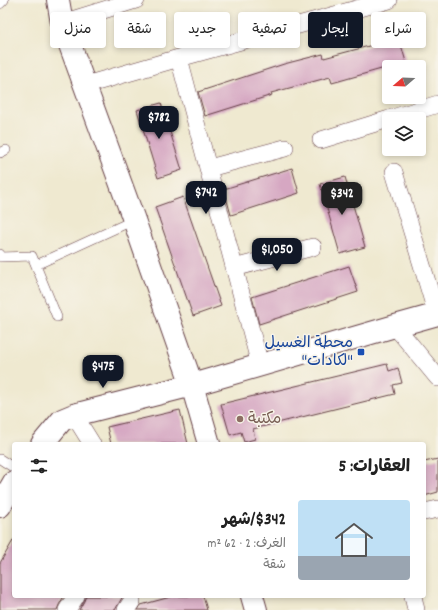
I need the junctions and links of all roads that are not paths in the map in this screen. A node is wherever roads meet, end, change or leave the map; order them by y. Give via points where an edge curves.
1 (4, 0) edge
2 (58, 0) edge
3 (136, 0) edge
4 (389, 0) edge
5 (0, 4) edge
6 (60, 12) edge
7 (97, 12) edge
8 (72, 48) edge
9 (179, 58) junction
10 (86, 85) junction
11 (438, 104) edge
12 (412, 112) edge
13 (382, 121) edge
14 (321, 140) dead end
15 (285, 148) dead end
16 (209, 168) junction
17 (394, 172) dead end
18 (134, 220) junction
19 (313, 247) dead end
20 (0, 254) edge
21 (36, 265) junction
22 (234, 268) junction
23 (437, 314) edge
24 (57, 317) dead end
25 (395, 326) junction
26 (260, 365) junction
27 (438, 378) edge
28 (192, 385) junction
29 (74, 415) junction
30 (44, 442) edge
31 (91, 442) edge
32 (208, 442) edge
33 (0, 459) edge
34 (12, 467) edge
35 (12, 485) edge
36 (0, 506) edge
37 (438, 509) edge
38 (426, 512) edge
39 (75, 598) edge
40 (253, 598) edge
41 (413, 598) edge
42 (67, 610) edge
43 (256, 610) edge
44 (416, 610) edge

1 - 5 lane
2 - 6 street
3 - 7 street
4 - 9 street
8 - 10 street
9 - 10 street
9 - 16 street
10 - 18 street
11 - 12 street
13 - 14 street
15 - 16 street
16 - 22 street
17 - 23 street
18 - 21 lane
18 - 28 street
19 - 22 street
20 - 21 lane via 1,257 32,256
21 - 24 lane
22 - 26 street
23 - 25 street
25 - 26 street
25 - 27 street
26 - 28 street
28 - 29 street
28 - 32 street
29 - 30 street via 62,420
29 - 31 street
33 - 34 lane
35 - 36 street
37 - 38 street
39 - 42 street
40 - 43 street
41 - 44 street

